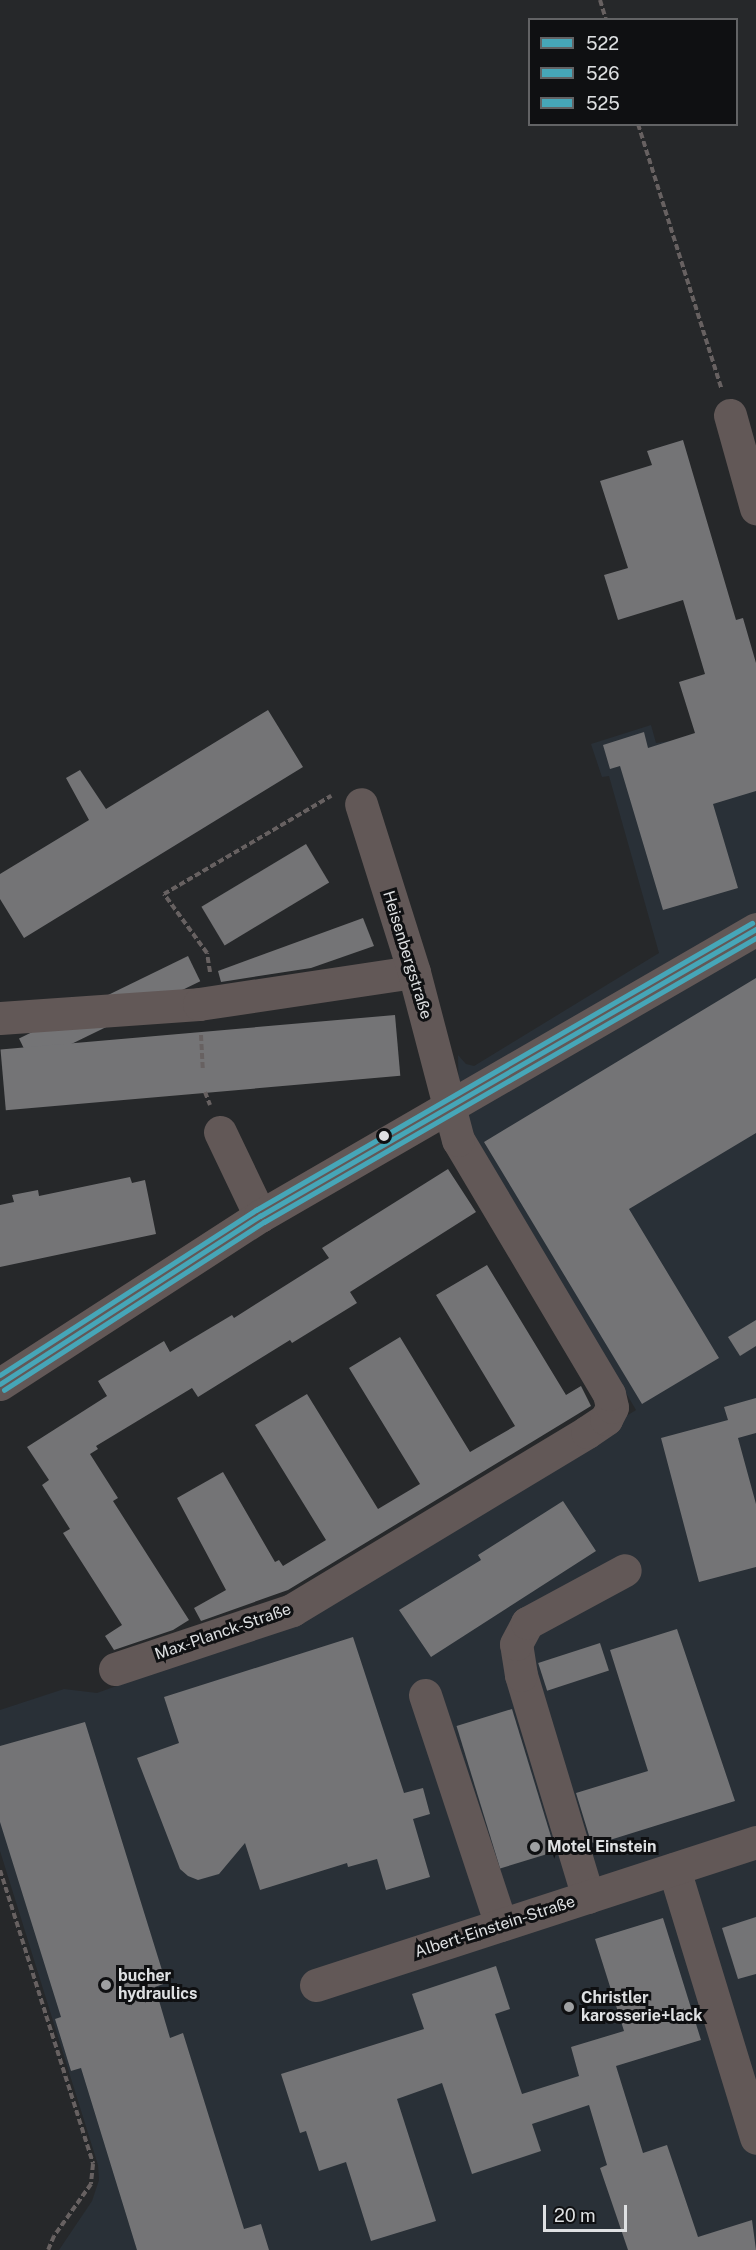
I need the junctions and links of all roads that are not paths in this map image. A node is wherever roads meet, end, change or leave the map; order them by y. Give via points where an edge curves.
1 (730, 415) road end
2 (756, 508) edge
3 (361, 804) road end
4 (756, 929) edge
5 (414, 972) junction
6 (0, 1018) edge
7 (450, 1106) junction
8 (220, 1132) dead end
9 (261, 1216) junction
10 (0, 1384) edge
11 (626, 1570) dead end
12 (115, 1669) dead end
13 (425, 1695) dead end
14 (756, 1842) edge
15 (674, 1869) junction
16 (588, 1897) junction
17 (501, 1925) junction
18 (316, 1985) dead end
19 (756, 2138) edge

1 - 2 street
3 - 5 street, Heisenbergstraße
4 - 7 street
5 - 6 street via 207,1003
5 - 7 street, Heisenbergstraße
7 - 9 street
7 - 12 street, Max-Planck-Straße via 458,1140 609,1394 612,1407 606,1419 292,1610
8 - 9 street
9 - 10 street
11 - 16 street via 527,1623 516,1644 528,1698
13 - 17 street
14 - 15 street, Albert-Einstein-Straße
15 - 16 street, Albert-Einstein-Straße
15 - 19 street
16 - 17 street, Albert-Einstein-Straße
17 - 18 street, Albert-Einstein-Straße

